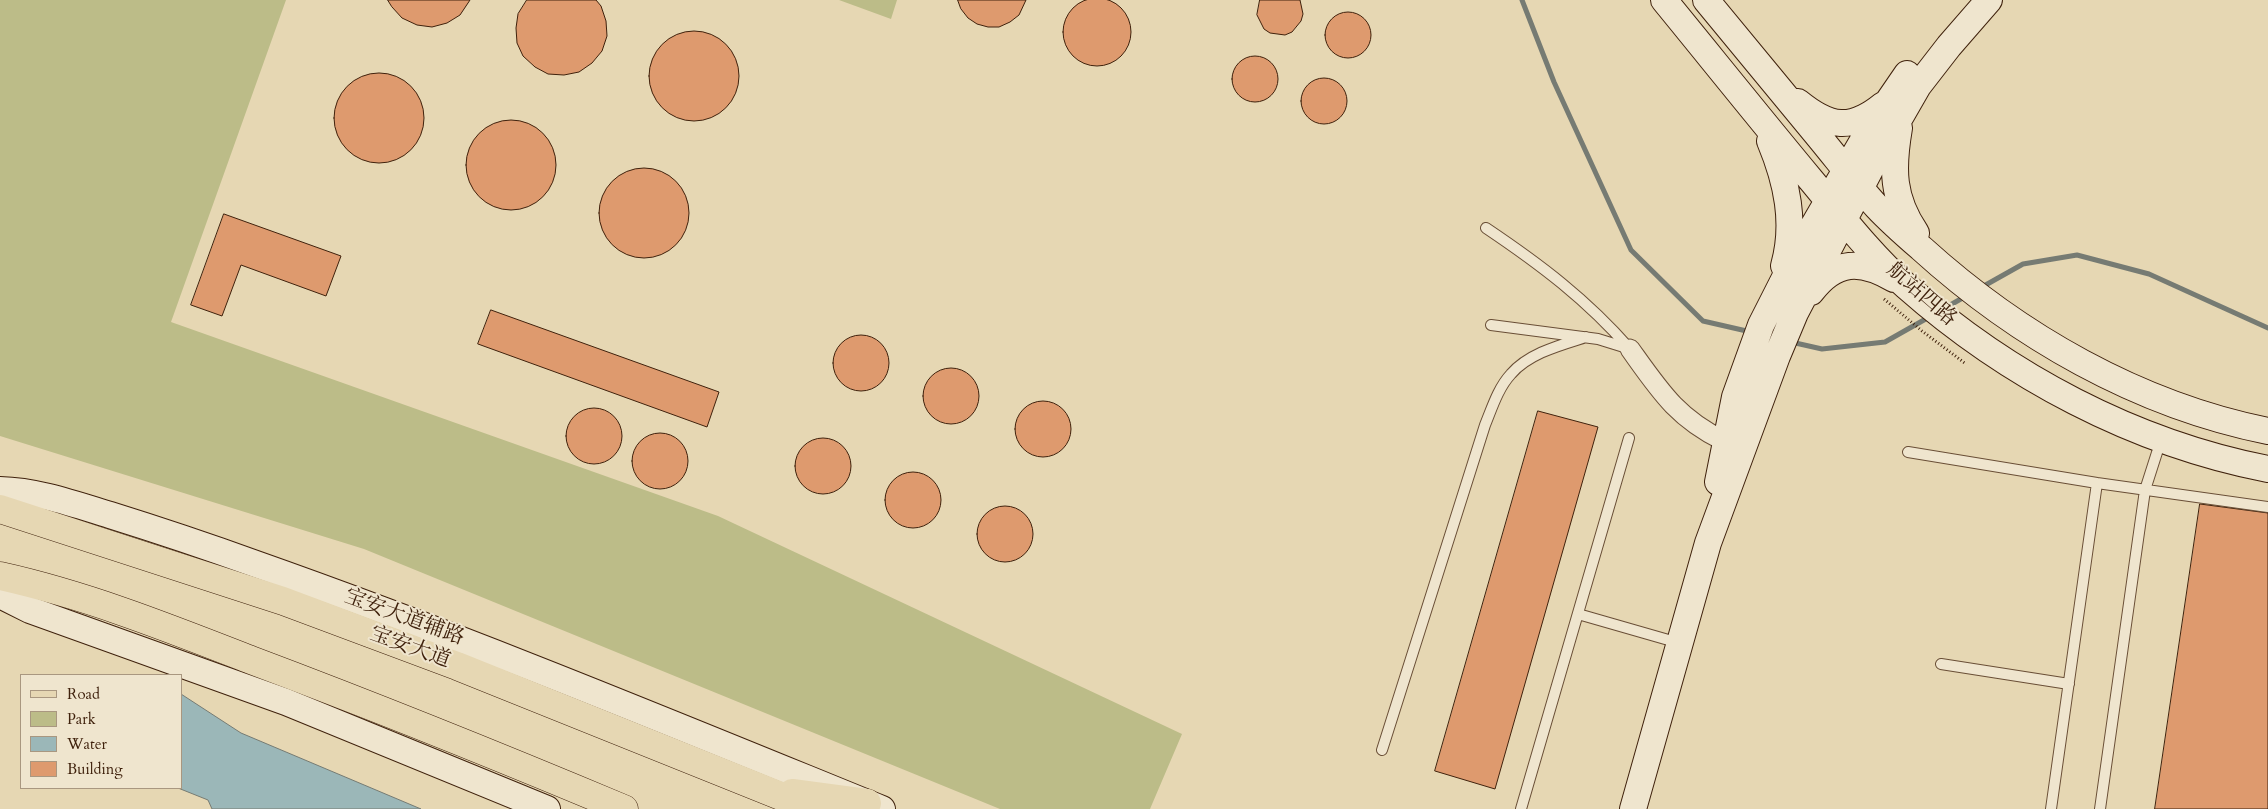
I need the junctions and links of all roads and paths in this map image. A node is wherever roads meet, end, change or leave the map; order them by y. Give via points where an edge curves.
1 (1664, 0) edge
2 (1706, 0) edge
3 (1967, 0) edge
4 (1990, 0) edge
5 (1773, 81) junction
6 (1896, 107) junction
7 (1760, 118) junction
8 (1853, 179) junction
9 (1836, 210) junction
10 (1486, 228) dead end
11 (1935, 261) junction
12 (1893, 291) junction
13 (1776, 293) junction
14 (1795, 313) junction
15 (1491, 326) dead end
16 (1586, 337) junction
17 (1630, 350) junction
18 (1966, 364) dead end
19 (1747, 402) junction
20 (2268, 431) edge
21 (1629, 438) dead end
22 (2161, 440) junction
23 (1724, 441) junction
24 (1908, 452) dead end
25 (2268, 469) edge
26 (2097, 483) junction
27 (0, 490) edge
28 (2145, 490) junction
29 (2268, 507) edge
30 (0, 509) edge
31 (1708, 543) junction
32 (0, 576) edge
33 (0, 595) edge
34 (1578, 614) junction
35 (1680, 643) junction
36 (1941, 664) dead end
37 (2069, 684) junction
38 (1382, 750) dead end
39 (768, 790) junction
40 (874, 806) edge
41 (547, 809) edge
42 (624, 809) edge
43 (813, 809) edge
44 (1521, 809) edge
45 (1633, 809) edge
46 (2051, 809) edge
47 (2100, 809) edge

1 - 7 street, 航站四路
2 - 5 street, 航站四路
3 - 6 street via 1933,40
4 - 6 street via 1918,86
5 - 6 street via 1802,106 1834,123 1864,120
5 - 8 street, 航站四路
6 - 8 street
6 - 11 street via 1895,188 1909,222
7 - 9 street, 航站四路
7 - 13 street via 1784,180 1789,208 1789,240
8 - 9 street
8 - 11 street, 航站四路 via 1891,221
9 - 12 street, 航站四路
9 - 13 street
9 - 14 street
10 - 17 lane via 1569,288 1608,324
11 - 20 street, 航站四路 via 2018,326 2063,352 2155,397 2226,421
12 - 14 street via 1873,268 1838,268 1816,285
12 - 18 path via 1922,331
12 - 22 street, 航站四路 via 2016,369 2090,409
13 - 19 street via 1746,364
14 - 19 street
15 - 16 lane
16 - 17 lane
16 - 38 lane via 1553,347 1529,359 1511,373 1499,392 1485,425
17 - 23 street via 1678,412
19 - 23 street
19 - 31 street
21 - 34 lane
22 - 25 street, 航站四路 via 2212,457
22 - 28 lane
23 - 31 street
24 - 26 lane
26 - 28 lane
26 - 37 lane
27 - 40 street, 宝安大道辅路 via 21,491 71,502 167,532 303,581 476,645
28 - 29 lane
28 - 47 lane
30 - 39 main road, 宝安大道 via 283,601 458,666
31 - 35 street
32 - 42 main road via 70,594 226,650 459,740
33 - 41 street via 30,610 286,702
34 - 35 lane
34 - 44 lane
35 - 45 street
36 - 37 lane
37 - 46 lane
39 - 40 main road
39 - 43 main road, 宝安大道

